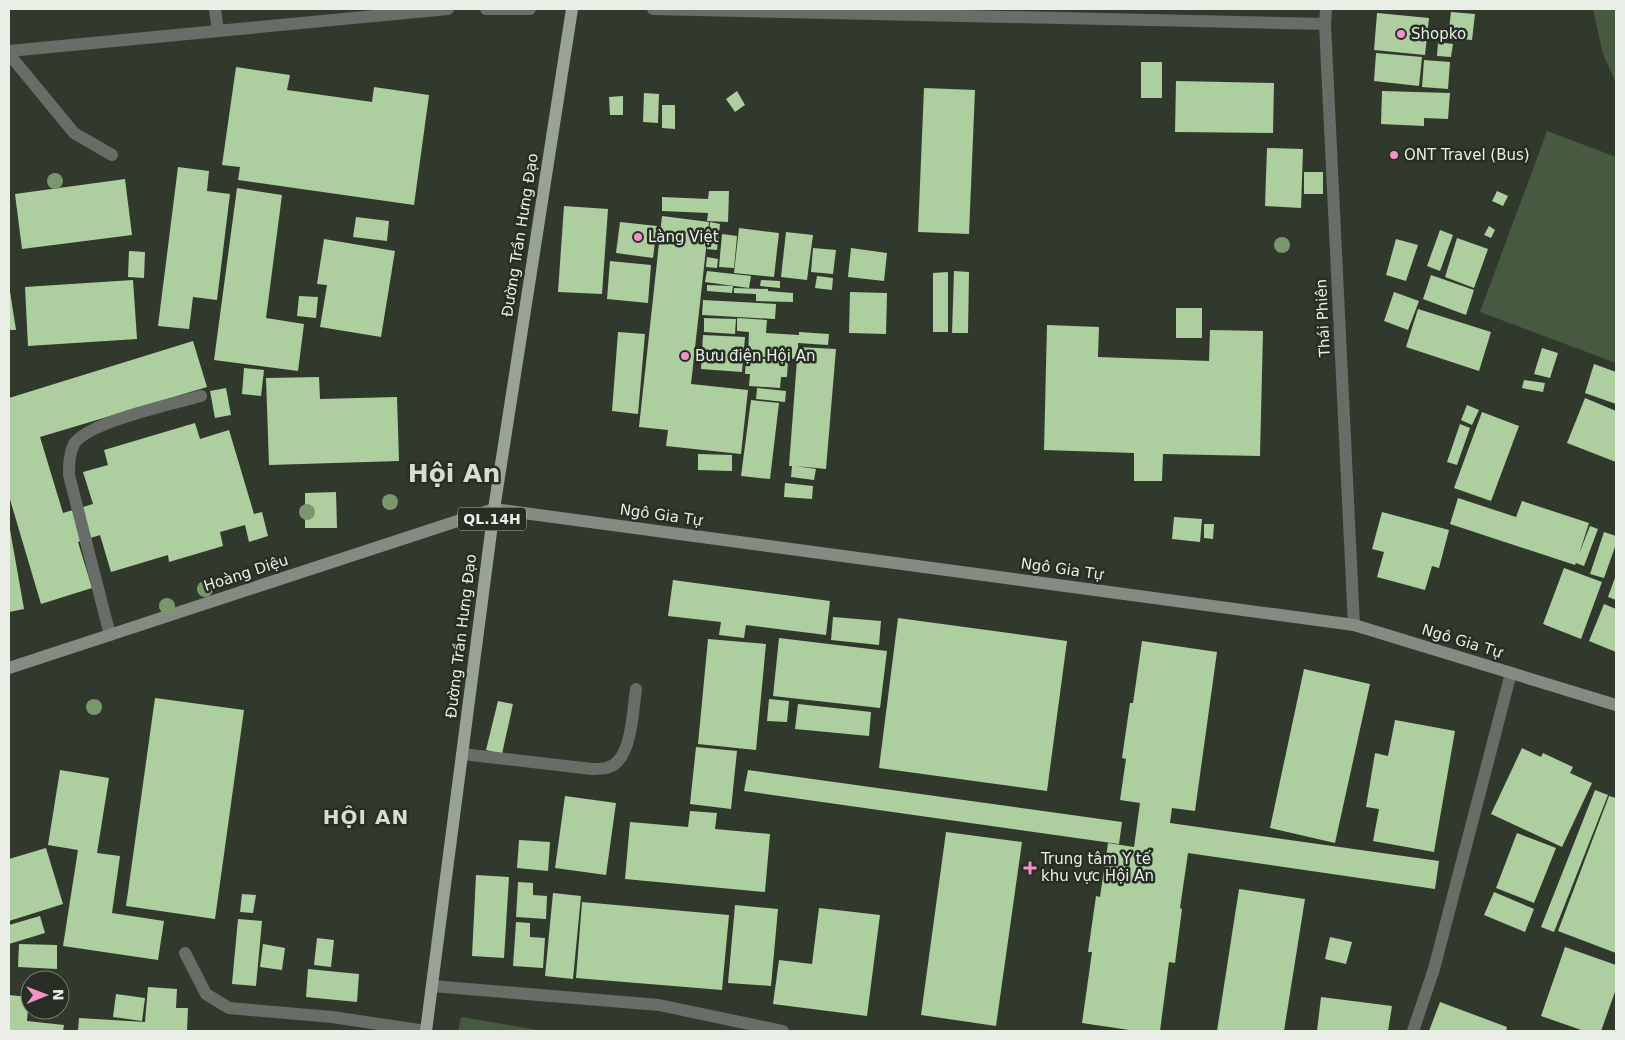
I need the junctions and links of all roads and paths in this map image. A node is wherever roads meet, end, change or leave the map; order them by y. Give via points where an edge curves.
1 (215, 9) edge
2 (448, 9) edge
3 (486, 9) edge
4 (530, 9) edge
5 (572, 9) edge
6 (653, 9) edge
7 (1326, 9) edge
8 (1325, 24) junction
9 (218, 31) junction
10 (9, 52) edge
11 (112, 156) dead end
12 (201, 396) dead end
13 (494, 509) junction
14 (1354, 625) junction
15 (110, 635) junction
16 (9, 668) edge
17 (1511, 673) junction
18 (636, 689) dead end
19 (1616, 705) edge
20 (462, 754) junction
21 (184, 953) dead end
22 (432, 986) junction
23 (426, 1031) edge
24 (783, 1031) edge
25 (1413, 1031) edge

1 - 9 street
2 - 9 street
3 - 4 street
5 - 13 main road, Đường Trần Hưng Đạo / QL.14H
6 - 8 street
7 - 8 street, Thái Phiên
8 - 14 street, Thái Phiên
9 - 10 street
10 - 11 street via 74,133
12 - 15 street via 103,424 74,444 69,475
13 - 14 street, Ngô Gia Tự
13 - 15 street, Hoàng Diệu
13 - 20 main road, Đường Trần Hưng Đạo / QL.14H
14 - 17 street, Ngô Gia Tự
15 - 16 street, Hoàng Diệu
17 - 19 street, Ngô Gia Tự
17 - 25 street via 1434,969
18 - 20 street via 625,749 618,761 607,768
20 - 22 main road, Đường Trần Hưng Đạo / QL.14H
21 - 23 street via 206,994 229,1008 332,1017
22 - 23 main road, Đường Trần Hưng Đạo / QL.14H
22 - 24 street via 659,1005

